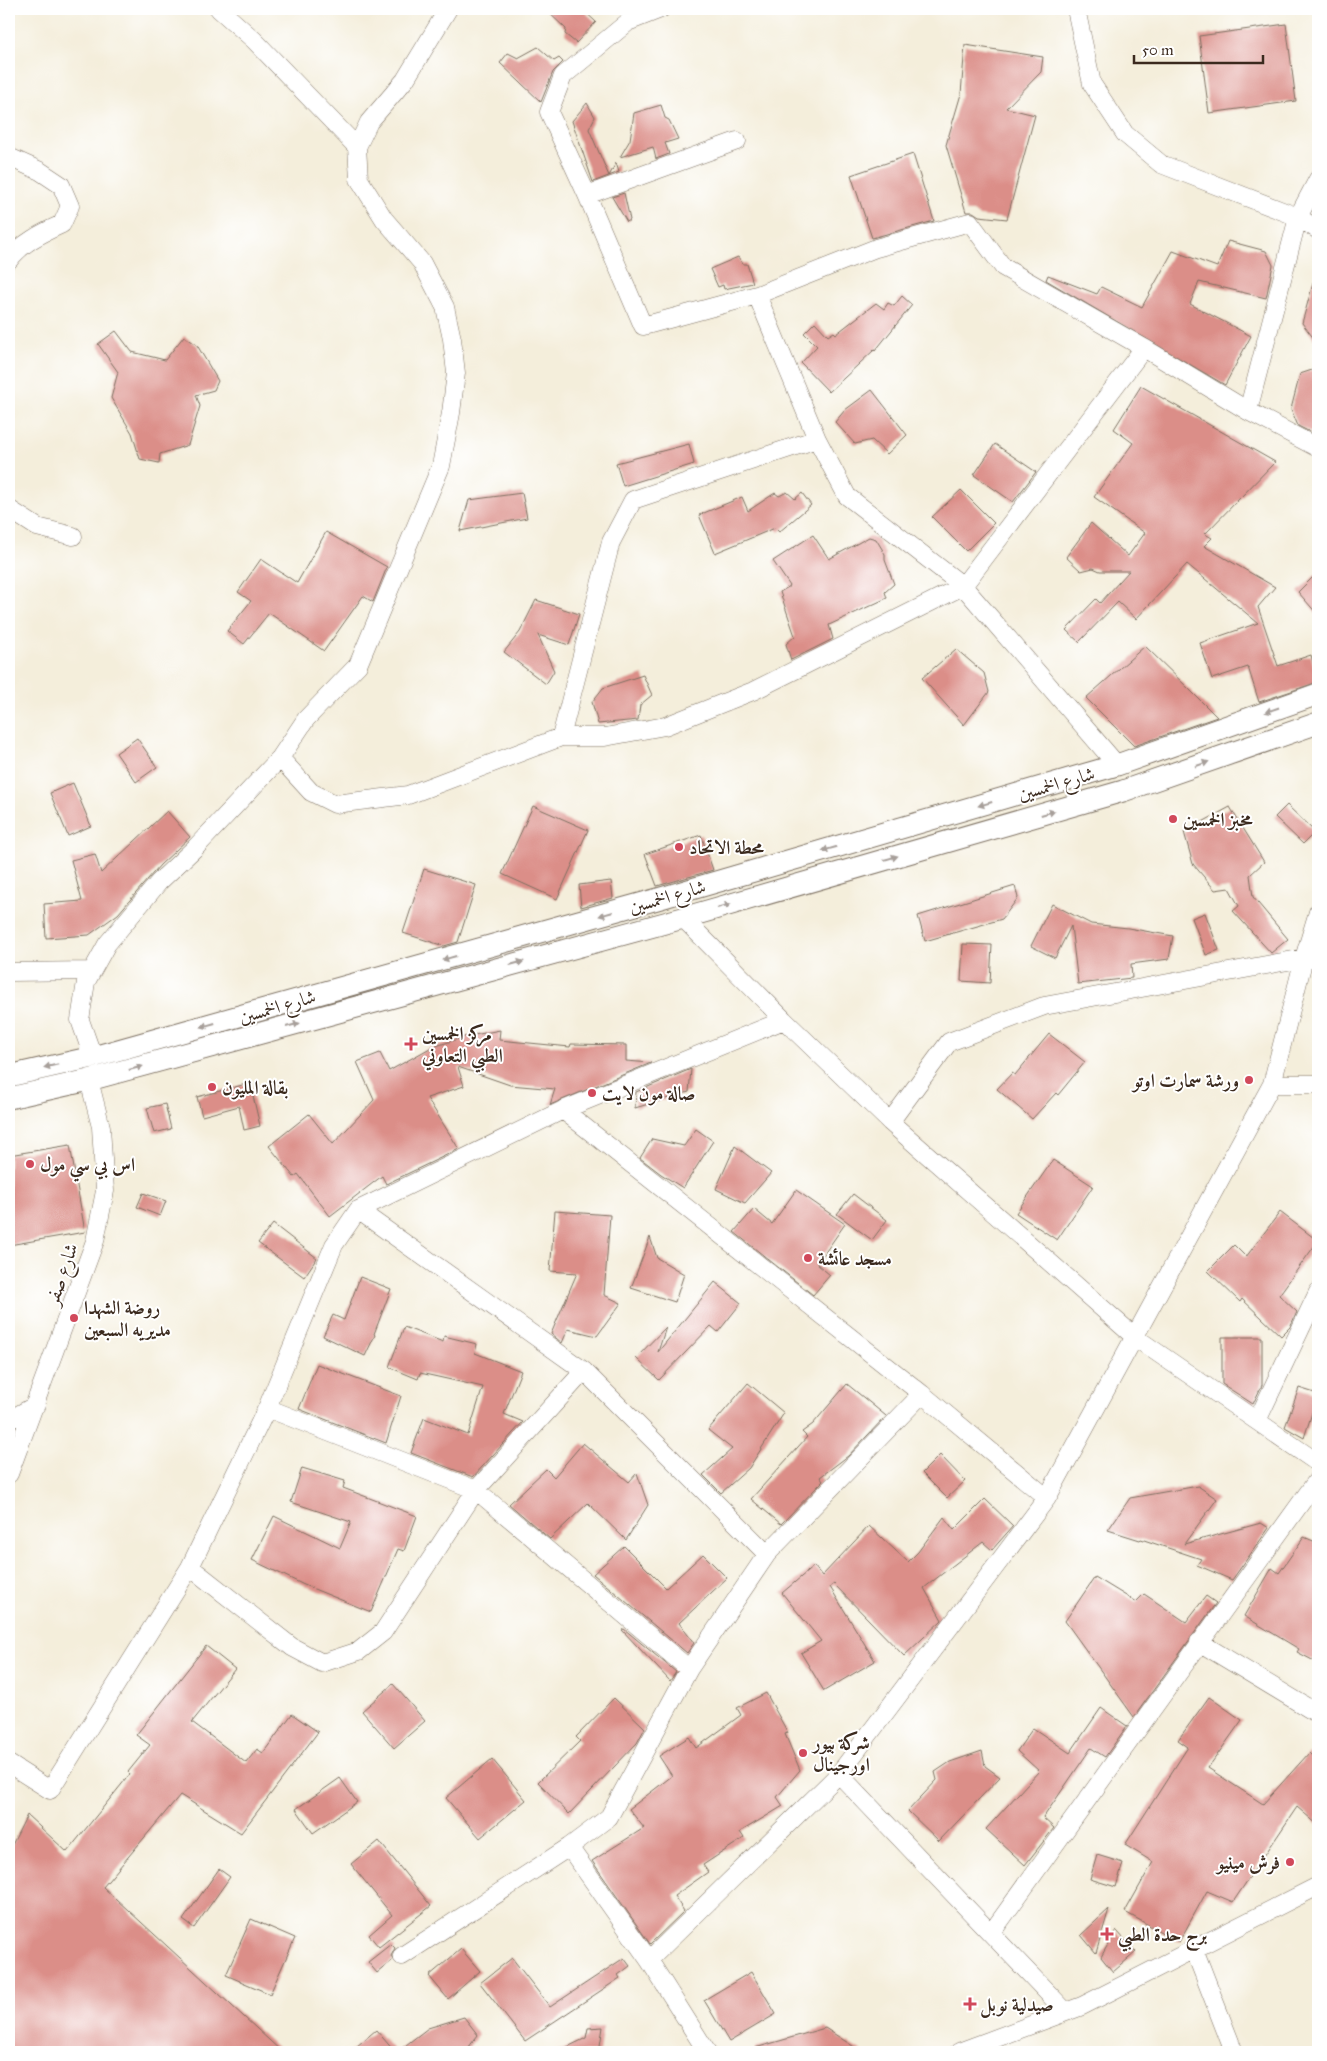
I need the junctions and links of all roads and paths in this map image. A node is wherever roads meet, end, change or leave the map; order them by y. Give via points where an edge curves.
1 (219, 9) edge
2 (448, 9) edge
3 (661, 9) edge
4 (1076, 9) edge
5 (737, 142) dead end
6 (357, 147) junction
7 (9, 157) edge
8 (1318, 179) edge
9 (587, 195) junction
10 (1298, 217) junction
11 (1318, 230) edge
12 (9, 260) edge
13 (756, 295) junction
14 (1144, 348) junction
15 (1248, 411) junction
16 (817, 439) junction
17 (1318, 448) edge
18 (9, 508) edge
19 (73, 536) dead end
20 (963, 586) junction
21 (1318, 694) edge
22 (1317, 725) edge
23 (562, 737) junction
24 (280, 758) junction
25 (1117, 765) junction
26 (754, 871) junction
27 (760, 896) junction
28 (1318, 912) edge
29 (683, 918) junction
30 (1311, 958) edge
31 (92, 971) junction
32 (9, 972) edge
33 (784, 1020) junction
34 (93, 1057) junction
35 (9, 1076) edge
36 (89, 1080) junction
37 (1272, 1084) junction
38 (1318, 1084) edge
39 (9, 1098) edge
40 (564, 1110) junction
41 (890, 1122) junction
42 (358, 1210) junction
43 (1318, 1292) edge
44 (1136, 1338) junction
45 (584, 1371) junction
46 (922, 1394) junction
47 (36, 1405) junction
48 (267, 1408) junction
49 (9, 1420) edge
50 (1257, 1421) junction
51 (1318, 1462) edge
52 (9, 1474) edge
53 (1318, 1479) edge
54 (476, 1490) junction
55 (1048, 1498) junction
56 (767, 1554) junction
57 (190, 1567) junction
58 (1199, 1642) junction
59 (689, 1669) junction
60 (1318, 1714) edge
61 (9, 1764) edge
62 (839, 1774) junction
63 (569, 1847) junction
64 (1318, 1886) edge
65 (992, 1932) junction
66 (1194, 1949) junction
67 (402, 1956) dead end
68 (649, 1960) junction
69 (1066, 2012) junction
70 (707, 2052) edge
71 (959, 2052) edge
72 (1234, 2052) edge

1 - 6 street via 254,40
2 - 6 street via 405,80 369,122
3 - 9 street via 628,22 563,76 552,103 549,112
4 - 10 street via 1092,84 1125,134 1161,164
5 - 9 street
6 - 24 street via 359,179 384,219 422,263 445,307 456,373 451,413 441,466 358,664 306,719
7 - 12 street via 61,185 70,206 62,224 14,252
8 - 10 street
9 - 13 street via 643,326
10 - 11 street
10 - 15 street
13 - 14 street via 876,248 970,222 1003,267
13 - 16 street
14 - 15 street
14 - 20 street
15 - 17 street
16 - 20 street via 847,496
16 - 23 street via 633,500 611,542
18 - 19 street via 36,527
20 - 23 street via 753,691 665,726 605,737
20 - 25 street
21 -> 25 main road, شارع الخمسين
27 -> 22 main road, شارع الخمسين via 1123,792
23 - 24 street via 408,794 334,804 311,792
24 - 31 street via 159,882 107,944
25 -> 26 main road, شارع الخمسين
26 - 27 main road
26 -> 34 main road, شارع الخمسين
29 -> 27 main road, شارع الخمسين
28 - 30 street
29 - 33 street
36 -> 29 main road, شارع الخمسين
30 - 37 street
30 - 41 street via 1044,1006 949,1042
31 - 32 street
31 - 34 street via 86,982 80,1020
33 - 40 street
33 - 41 street
34 -> 35 main road, شارع الخمسين
36 - 39 main road, شارع الخمسين
36 - 47 street, شارع صفر via 101,1127 105,1191 95,1241
37 - 38 street
37 - 44 street
40 - 42 street
40 - 46 street
41 - 44 street
42 - 45 street
42 - 48 street via 334,1245
43 - 50 street
44 - 50 street
44 - 55 street
45 - 54 street
45 - 56 street
46 - 55 street
46 - 56 street
47 - 49 street
47 - 52 street, شارع صفر
48 - 54 street
48 - 57 street
50 - 51 street
53 - 58 street
54 - 57 street via 383,1632 359,1651 322,1663 292,1647
54 - 59 street
55 - 62 street
56 - 59 street
57 - 61 street via 50,1790
58 - 60 street
58 - 65 street
59 - 63 street via 609,1817
62 - 65 street
62 - 68 street
63 - 67 street
63 - 68 street
64 - 66 street
65 - 69 street
66 - 69 street
66 - 72 street
68 - 70 street
69 - 71 street

